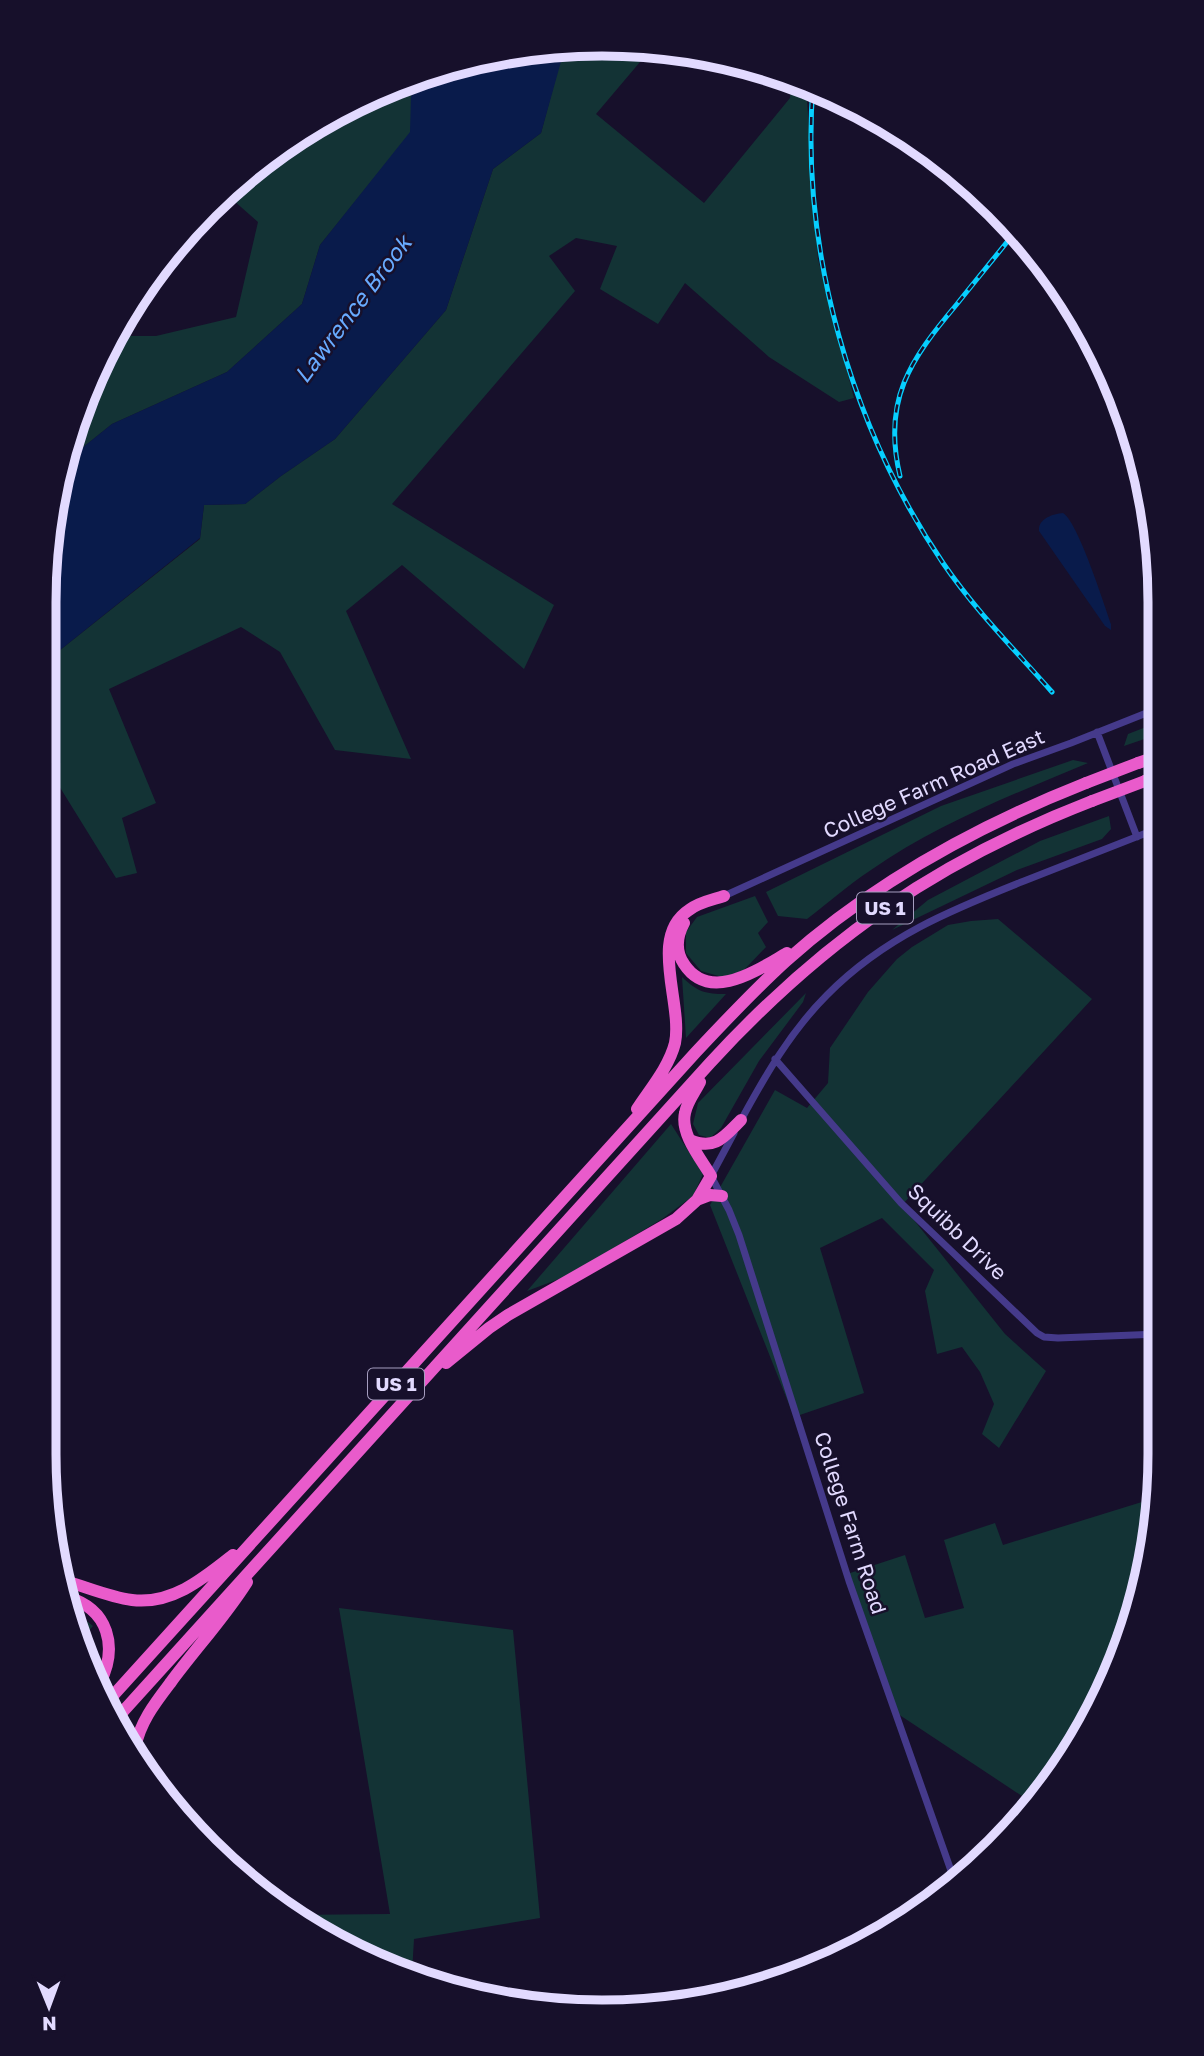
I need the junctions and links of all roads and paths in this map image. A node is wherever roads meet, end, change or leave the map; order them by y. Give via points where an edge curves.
1 (1148, 712) edge
2 (1097, 732) junction
3 (1148, 759) edge
4 (1148, 780) edge
5 (1148, 832) edge
6 (1137, 837) junction
7 (724, 896) junction
8 (812, 939) junction
9 (775, 1059) junction
10 (710, 1063) junction
11 (741, 1120) junction
12 (690, 1140) junction
13 (611, 1147) junction
14 (711, 1176) junction
15 (722, 1196) junction
16 (697, 1200) junction
17 (1148, 1334) edge
18 (408, 1395) junction
19 (256, 1538) junction
20 (269, 1549) junction
21 (72, 1582) edge
22 (77, 1601) edge
23 (103, 1675) edge
24 (113, 1696) edge
25 (122, 1713) edge
26 (137, 1740) edge
27 (953, 1872) edge

1 - 2 street, College Farm Road East
2 - 6 street
2 - 7 street, College Farm Road East via 1013,764
3 - 8 highway, US 1, bridge via 1001,818 944,848
4 - 10 highway, US 1, bridge via 1042,821 929,879 825,952
5 - 6 street
6 - 9 street via 959,907 906,933 828,994
7 - 8 highway via 692,914 680,933 681,958 699,978 740,979
7 - 13 highway via 692,907 674,926 668,949 676,1017 673,1048
8 - 13 highway, US 1 via 740,1005
9 - 11 street
9 - 17 street, Squibb Drive via 901,1203 1037,1334 1052,1338
10 - 12 highway via 685,1113
10 - 18 highway, US 1
11 - 12 highway via 714,1143
11 - 14 street
12 - 14 highway
13 - 19 highway, US 1
14 - 15 street, College Farm Road
14 - 16 highway
15 - 16 highway
15 - 27 street, College Farm Road via 739,1235 849,1581
16 - 18 highway via 667,1225 498,1321
18 - 20 highway, US 1
19 - 21 highway via 187,1589 156,1599 127,1599
19 - 24 highway, US 1
20 - 25 highway, US 1
20 - 26 highway via 149,1712
22 - 23 highway via 88,1606 105,1629 110,1654

